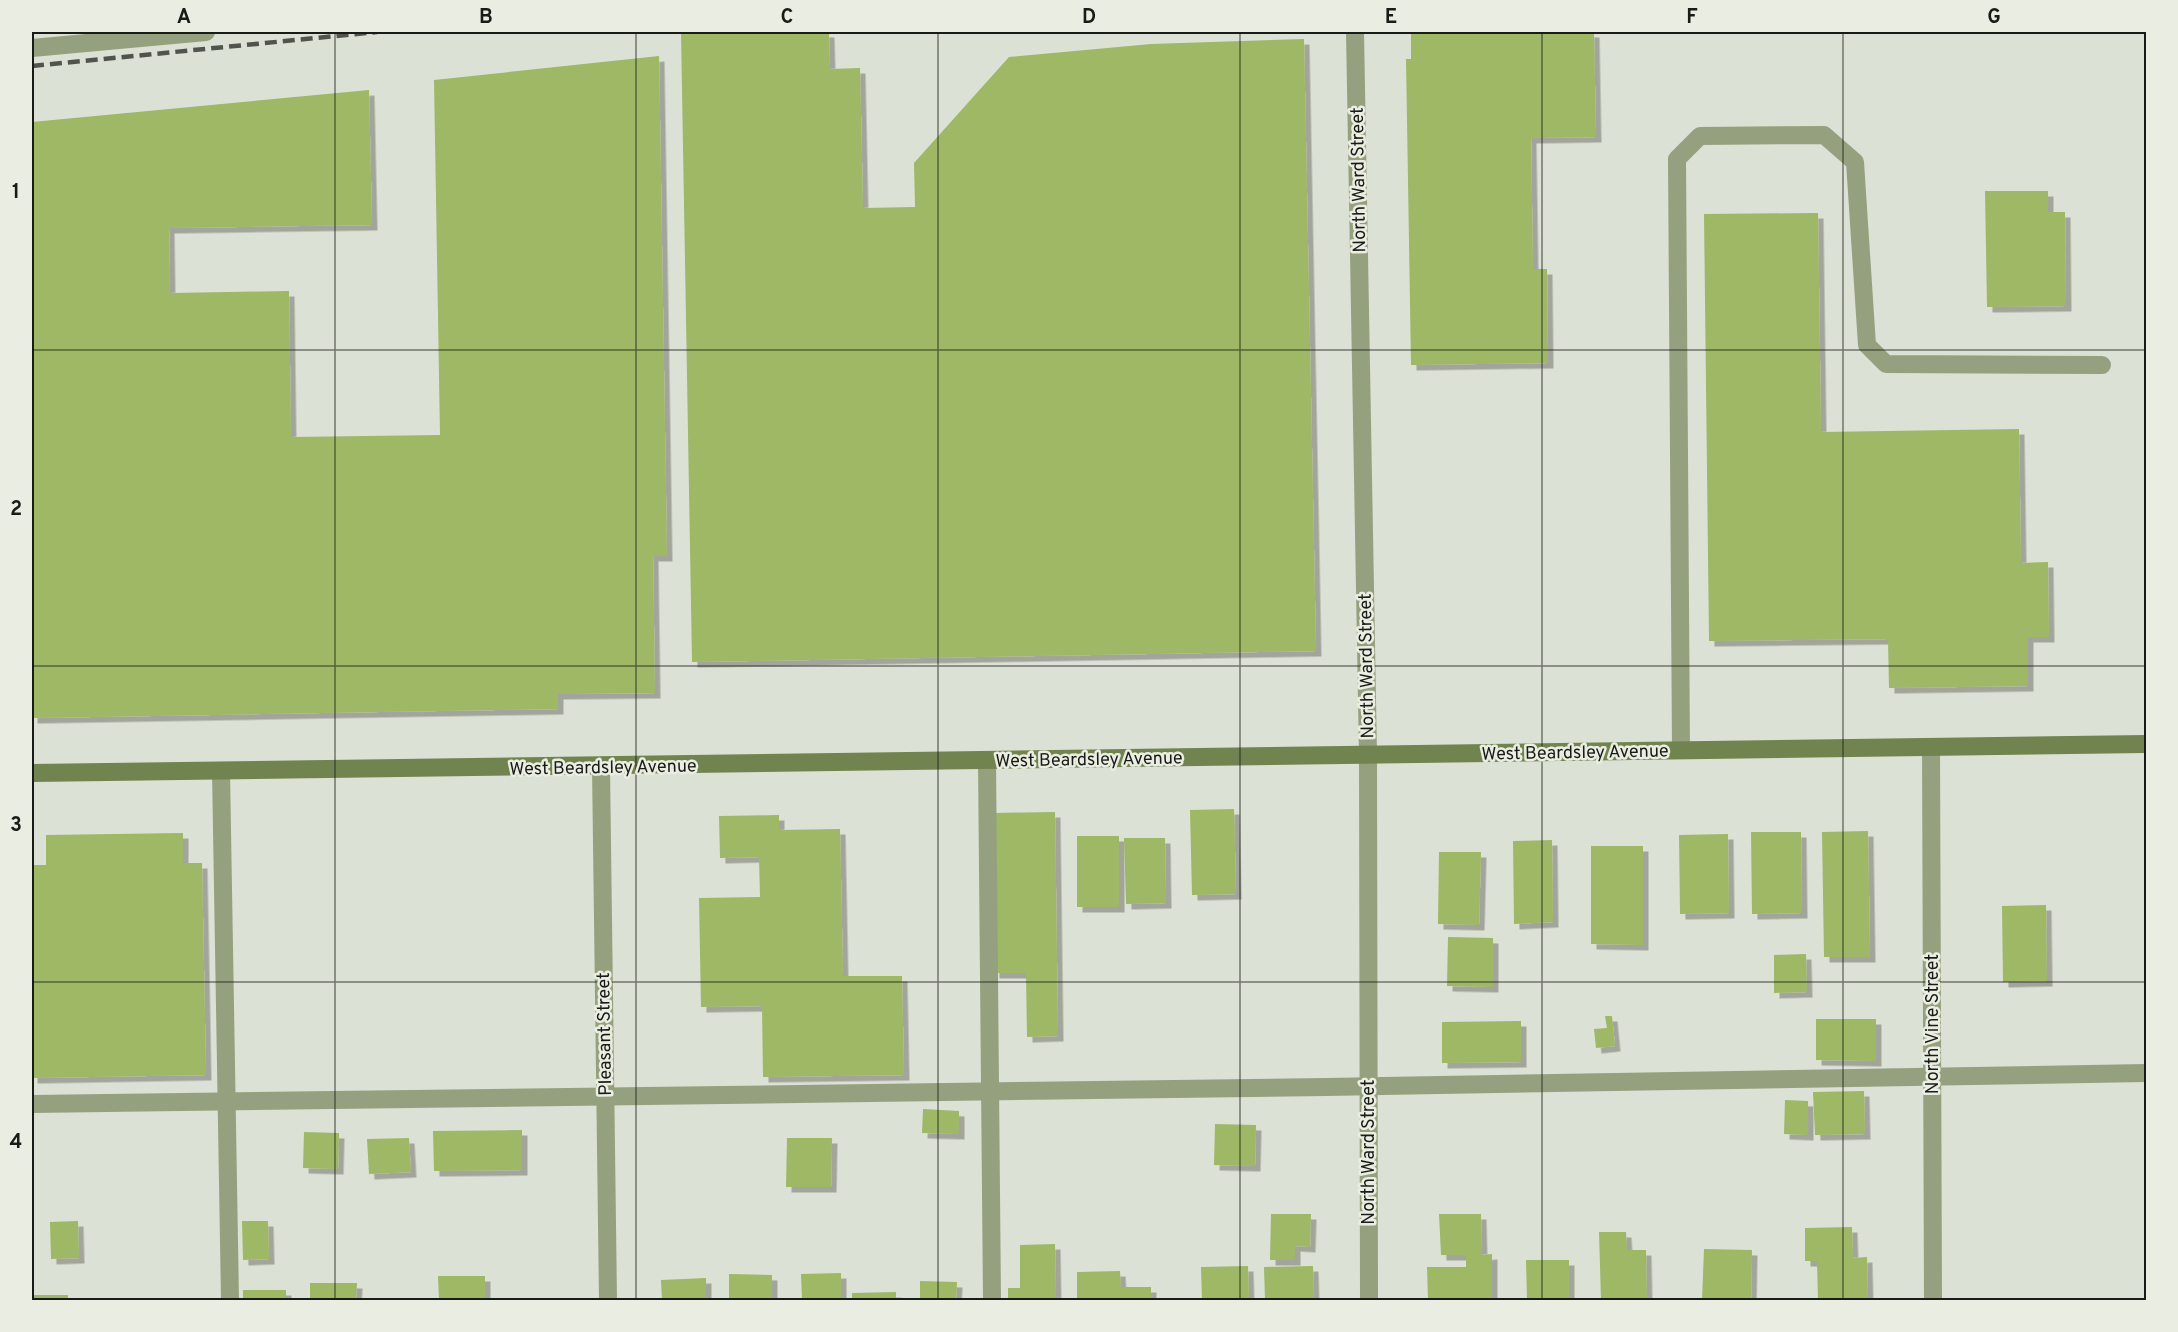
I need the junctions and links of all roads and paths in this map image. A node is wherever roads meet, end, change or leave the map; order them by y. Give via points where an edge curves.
1 (206, 32) edge
2 (1355, 32) edge
3 (32, 48) edge
4 (2102, 365) dead end
5 (2146, 744) edge
6 (1931, 747) junction
7 (1681, 750) junction
8 (1368, 755) junction
9 (987, 761) junction
10 (601, 767) junction
11 (221, 771) junction
12 (32, 773) edge
13 (2146, 1073) edge
14 (1932, 1076) junction
15 (1367, 1086) junction
16 (991, 1091) junction
17 (605, 1096) junction
18 (227, 1101) junction
19 (32, 1104) edge
20 (230, 1300) edge
21 (608, 1300) edge
22 (993, 1300) edge
23 (1369, 1300) edge
24 (1933, 1300) edge

1 - 3 street
2 - 8 street, North Ward Street
4 - 7 street via 1886,364 1867,345 1855,162 1824,135 1700,136 1677,159
5 - 6 main road, West Beardsley Avenue
6 - 7 main road, West Beardsley Avenue
6 - 14 street, North Vine Street
7 - 8 main road, West Beardsley Avenue
8 - 9 main road, West Beardsley Avenue
8 - 15 street, North Ward Street
9 - 10 main road, West Beardsley Avenue
9 - 16 street
10 - 11 main road, West Beardsley Avenue
10 - 17 street, Pleasant Street
11 - 12 main road, West Beardsley Avenue
11 - 18 street
13 - 14 street
14 - 15 street
14 - 24 street, North Vine Street
15 - 16 street
15 - 23 street, North Ward Street
16 - 17 street
16 - 22 street
17 - 18 street
17 - 21 street, Pleasant Street
18 - 19 street
18 - 20 street

